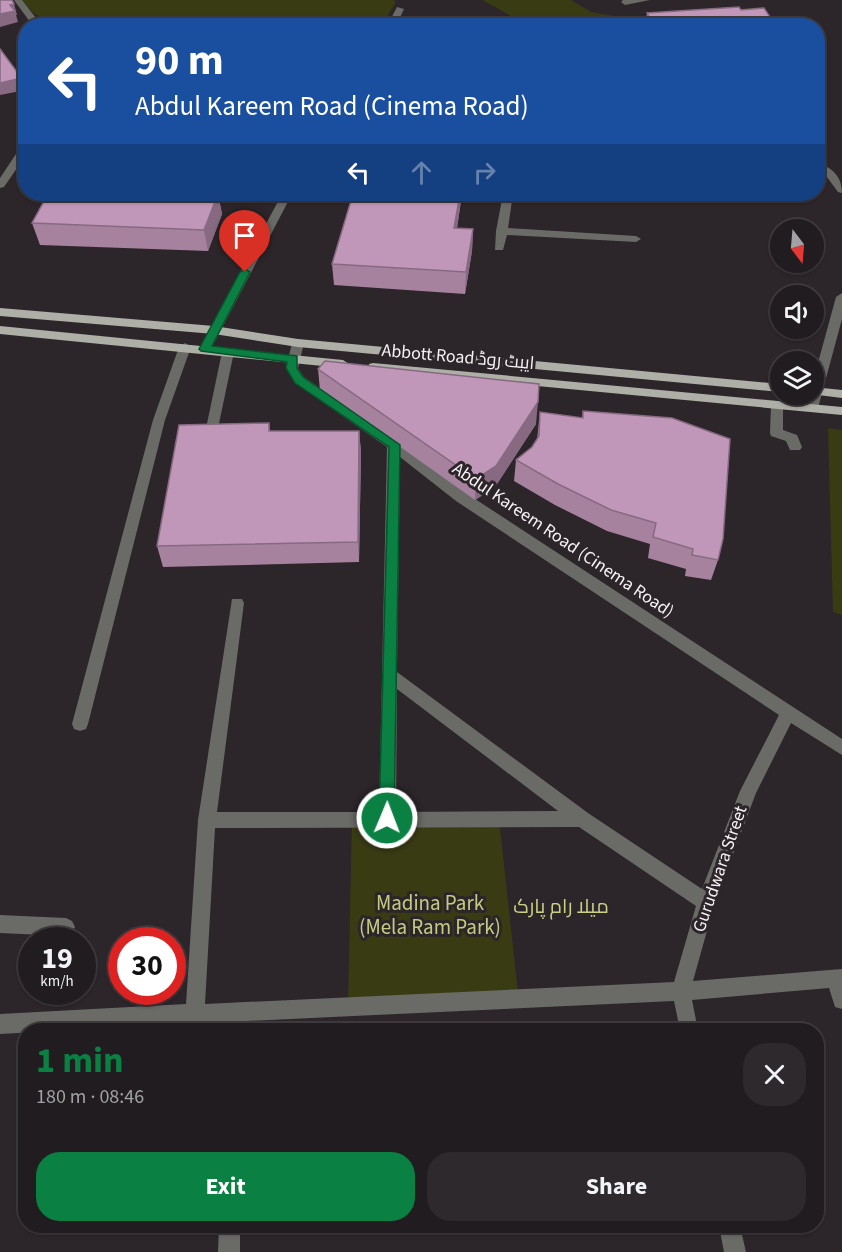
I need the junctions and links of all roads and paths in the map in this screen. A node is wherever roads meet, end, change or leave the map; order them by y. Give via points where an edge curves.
1 (18, 0) edge
2 (646, 0) edge
3 (625, 2) dead end
4 (400, 9) dead end
5 (32, 18) edge
6 (395, 18) edge
7 (18, 159) edge
8 (825, 170) edge
9 (0, 185) edge
10 (842, 190) edge
11 (283, 201) edge
12 (507, 201) edge
13 (501, 231) junction
14 (636, 239) dead end
15 (499, 248) dead end
16 (842, 297) edge
17 (0, 312) edge
18 (0, 330) edge
19 (214, 330) junction
20 (298, 342) junction
21 (185, 347) junction
22 (205, 349) junction
23 (228, 352) junction
24 (293, 359) junction
25 (824, 360) edge
26 (770, 387) edge
27 (824, 392) edge
28 (842, 394) edge
29 (770, 404) edge
30 (777, 405) joint
31 (813, 405) edge
32 (812, 408) junction
33 (842, 411) edge
34 (211, 433) edge
35 (394, 445) junction
36 (795, 447) dead end
37 (237, 603) dead end
38 (389, 674) junction
39 (788, 714) junction
40 (80, 724) dead end
41 (842, 748) edge
42 (387, 818) junction
43 (582, 819) junction
44 (207, 820) junction
45 (706, 902) junction
46 (0, 924) edge
47 (66, 927) dead end
48 (839, 979) edge
49 (681, 991) junction
50 (842, 1000) edge
51 (195, 1022) edge
52 (688, 1023) edge
53 (0, 1024) edge
54 (230, 1233) edge
55 (731, 1233) edge
56 (230, 1252) edge
57 (735, 1252) edge

1 - 5 street
2 - 3 street
4 - 6 street
7 - 9 street
8 - 10 street
11 - 19 street
12 - 13 street
13 - 14 street
13 - 15 street
16 - 25 street
17 - 19 main road, Abbott Road ایبٹ روڈ
18 - 21 main road, Abbott Road ایبٹ روڈ
19 - 20 main road, Abbott Road ایبٹ روڈ
19 - 22 street
20 - 24 street
20 - 26 main road, Abbott Road ایبٹ روڈ
21 - 22 main road, Abbott Road ایبٹ روڈ
21 - 40 street via 159,420
22 - 23 main road, Abbott Road ایبٹ روڈ
23 - 24 main road, Abbott Road ایبٹ روڈ
23 - 34 street
24 - 29 main road, Abbott Road ایبٹ روڈ
24 - 35 street, Abdul Kareem Road (Cinema Road) via 292,368 299,380
27 - 28 main road
30 - 32 main road, Abbott Road ایبٹ روڈ
30 - 36 street via 776,433 792,438
31 - 32 street
32 - 33 main road, Abbott Road ایبٹ روڈ
35 - 38 street
35 - 39 street, Abdul Kareem Road (Cinema Road) via 461,497
37 - 44 street
38 - 42 street
38 - 43 street
39 - 41 street, Abdul Kareem Road (Cinema Road)
39 - 45 street, Gurudwara Street via 748,791
42 - 43 street
42 - 44 street
43 - 45 street
44 - 51 street
45 - 49 street, Gurudwara Street
46 - 47 street
48 - 49 street
48 - 50 street
49 - 51 street
49 - 52 street, Gurudwara Street
51 - 53 street via 154,1014
54 - 56 street
55 - 57 street

